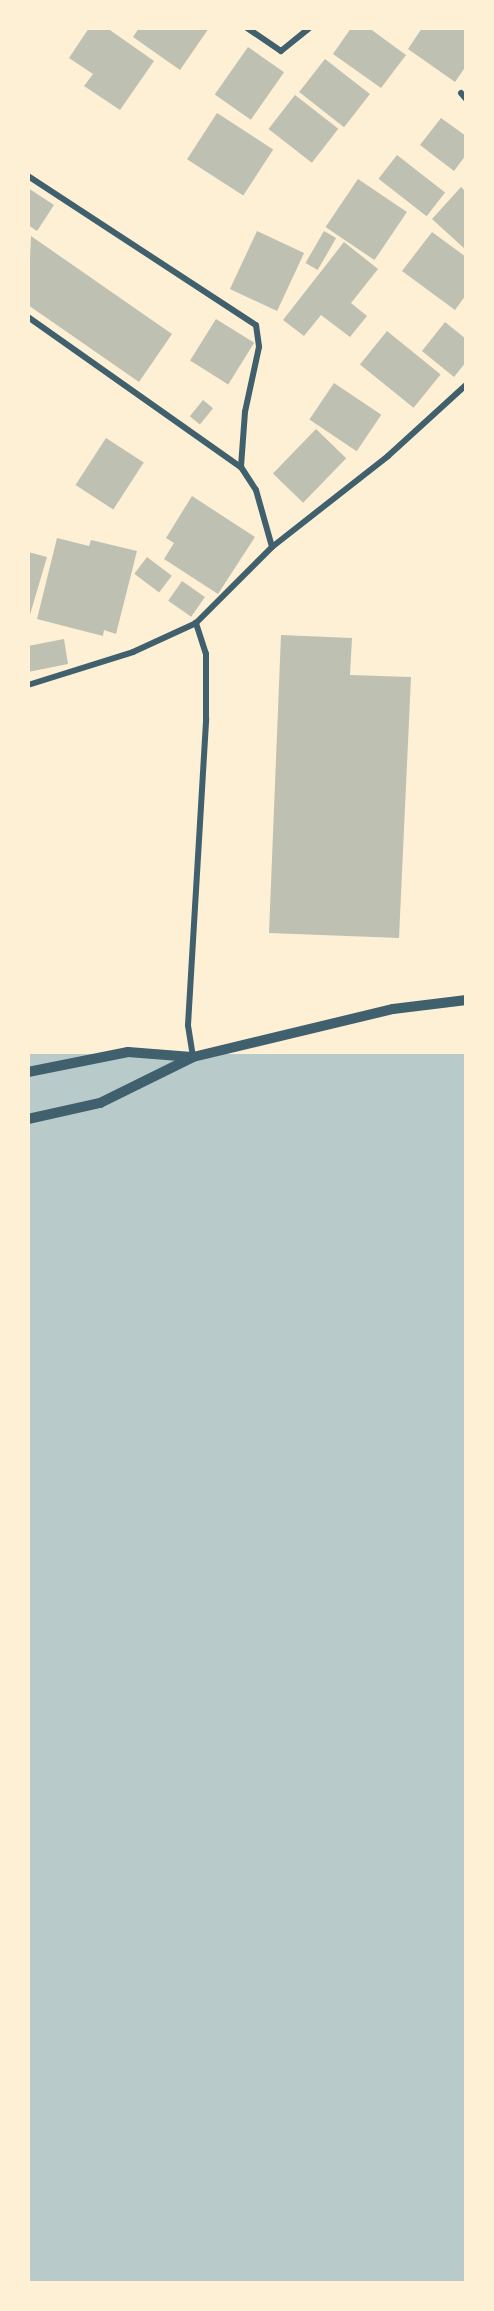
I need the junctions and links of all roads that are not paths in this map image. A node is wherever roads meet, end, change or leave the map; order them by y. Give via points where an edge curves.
1 (247, 28) edge
2 (309, 28) edge
3 (28, 176) edge
4 (28, 317) edge
5 (465, 385) edge
6 (241, 467) junction
7 (272, 547) junction
8 (196, 623) junction
9 (28, 685) edge
10 (465, 1000) edge
11 (193, 1057) junction
12 (28, 1072) edge
13 (28, 1119) edge

1 - 2 street via 281,51
3 - 6 street via 256,325 259,347 243,422
4 - 6 street
5 - 7 street via 388,456
6 - 7 street via 256,490
7 - 8 street
8 - 9 street via 133,652
8 - 11 street via 206,654 206,719 188,1025
10 - 11 street via 393,1009
11 - 12 street via 128,1052
11 - 13 street via 100,1103

